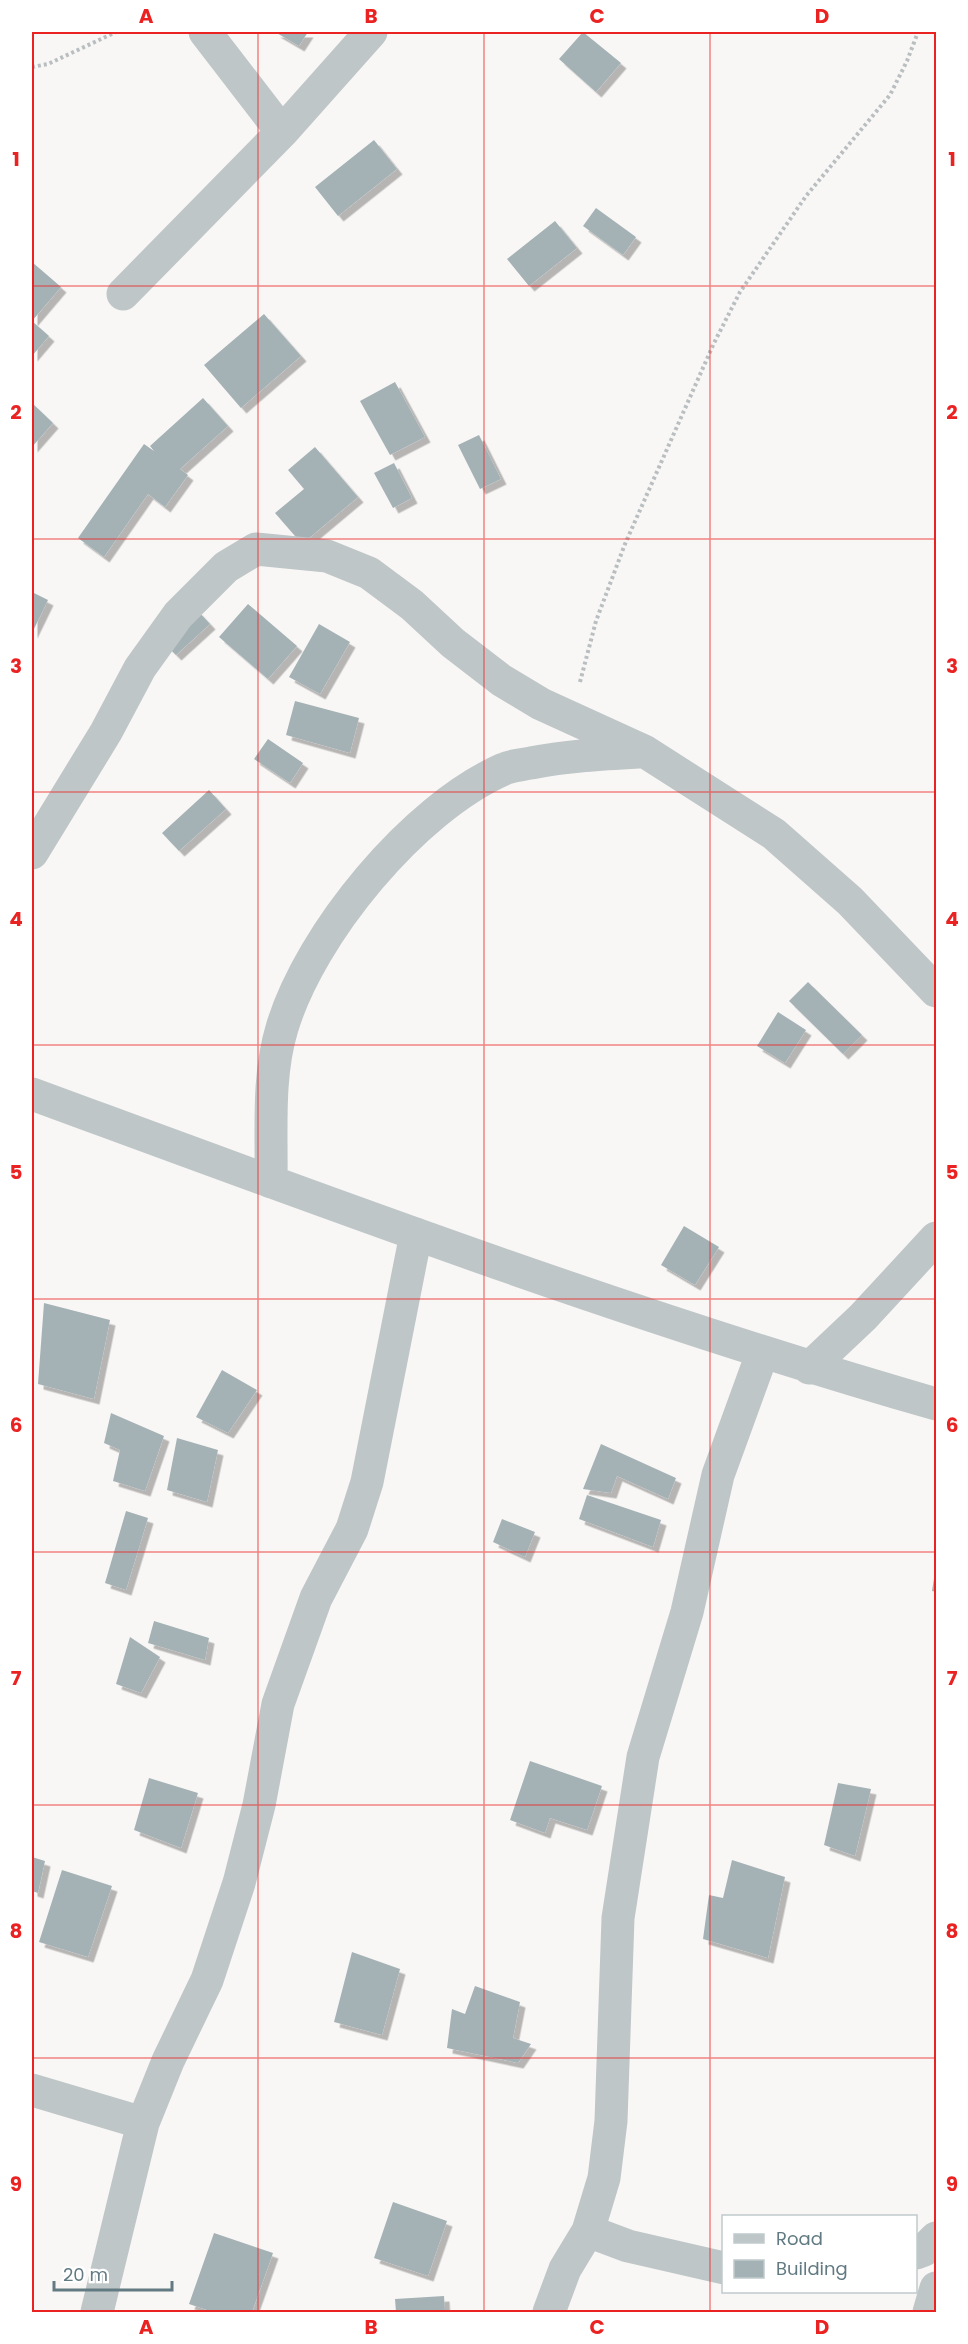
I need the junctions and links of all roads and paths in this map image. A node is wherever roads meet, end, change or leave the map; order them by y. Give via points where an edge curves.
1 (116, 32) edge
2 (205, 32) edge
3 (371, 32) edge
4 (918, 32) edge
5 (32, 67) edge
6 (282, 132) junction
7 (123, 294) dead end
8 (573, 718) junction
9 (644, 752) junction
10 (32, 853) edge
11 (936, 991) edge
12 (32, 1094) edge
13 (271, 1182) junction
14 (416, 1234) junction
15 (936, 1238) edge
16 (762, 1353) junction
17 (809, 1368) junction
18 (936, 1404) edge
19 (32, 2090) edge
20 (143, 2122) junction
21 (588, 2231) junction
22 (936, 2238) edge
23 (917, 2252) edge
24 (722, 2268) edge
25 (936, 2288) edge
26 (97, 2313) edge
27 (549, 2313) edge
28 (929, 2313) edge

1 - 5 path via 48,64
2 - 6 street
3 - 6 street
4 - 8 path via 890,95 772,242 714,343 625,544 596,621
6 - 7 street
8 - 9 street
8 - 10 street via 501,680 369,573 327,556 256,549 226,567 178,615 140,668
9 - 11 street via 774,834 850,901
9 - 13 street via 571,755 506,768 465,791 371,876 333,922 305,970 281,1029 273,1076
12 - 13 street
13 - 14 street
14 - 16 street via 568,1290
14 - 20 street via 364,1492 352,1529 316,1598 278,1704 259,1805 207,1980
15 - 17 street
16 - 17 street
16 - 21 street via 718,1475 687,1612 643,1757 618,1918 611,2121 604,2178
17 - 18 street
19 - 20 street
20 - 26 street
21 - 24 street via 628,2246
21 - 27 street via 565,2269
22 - 23 street
25 - 28 street

